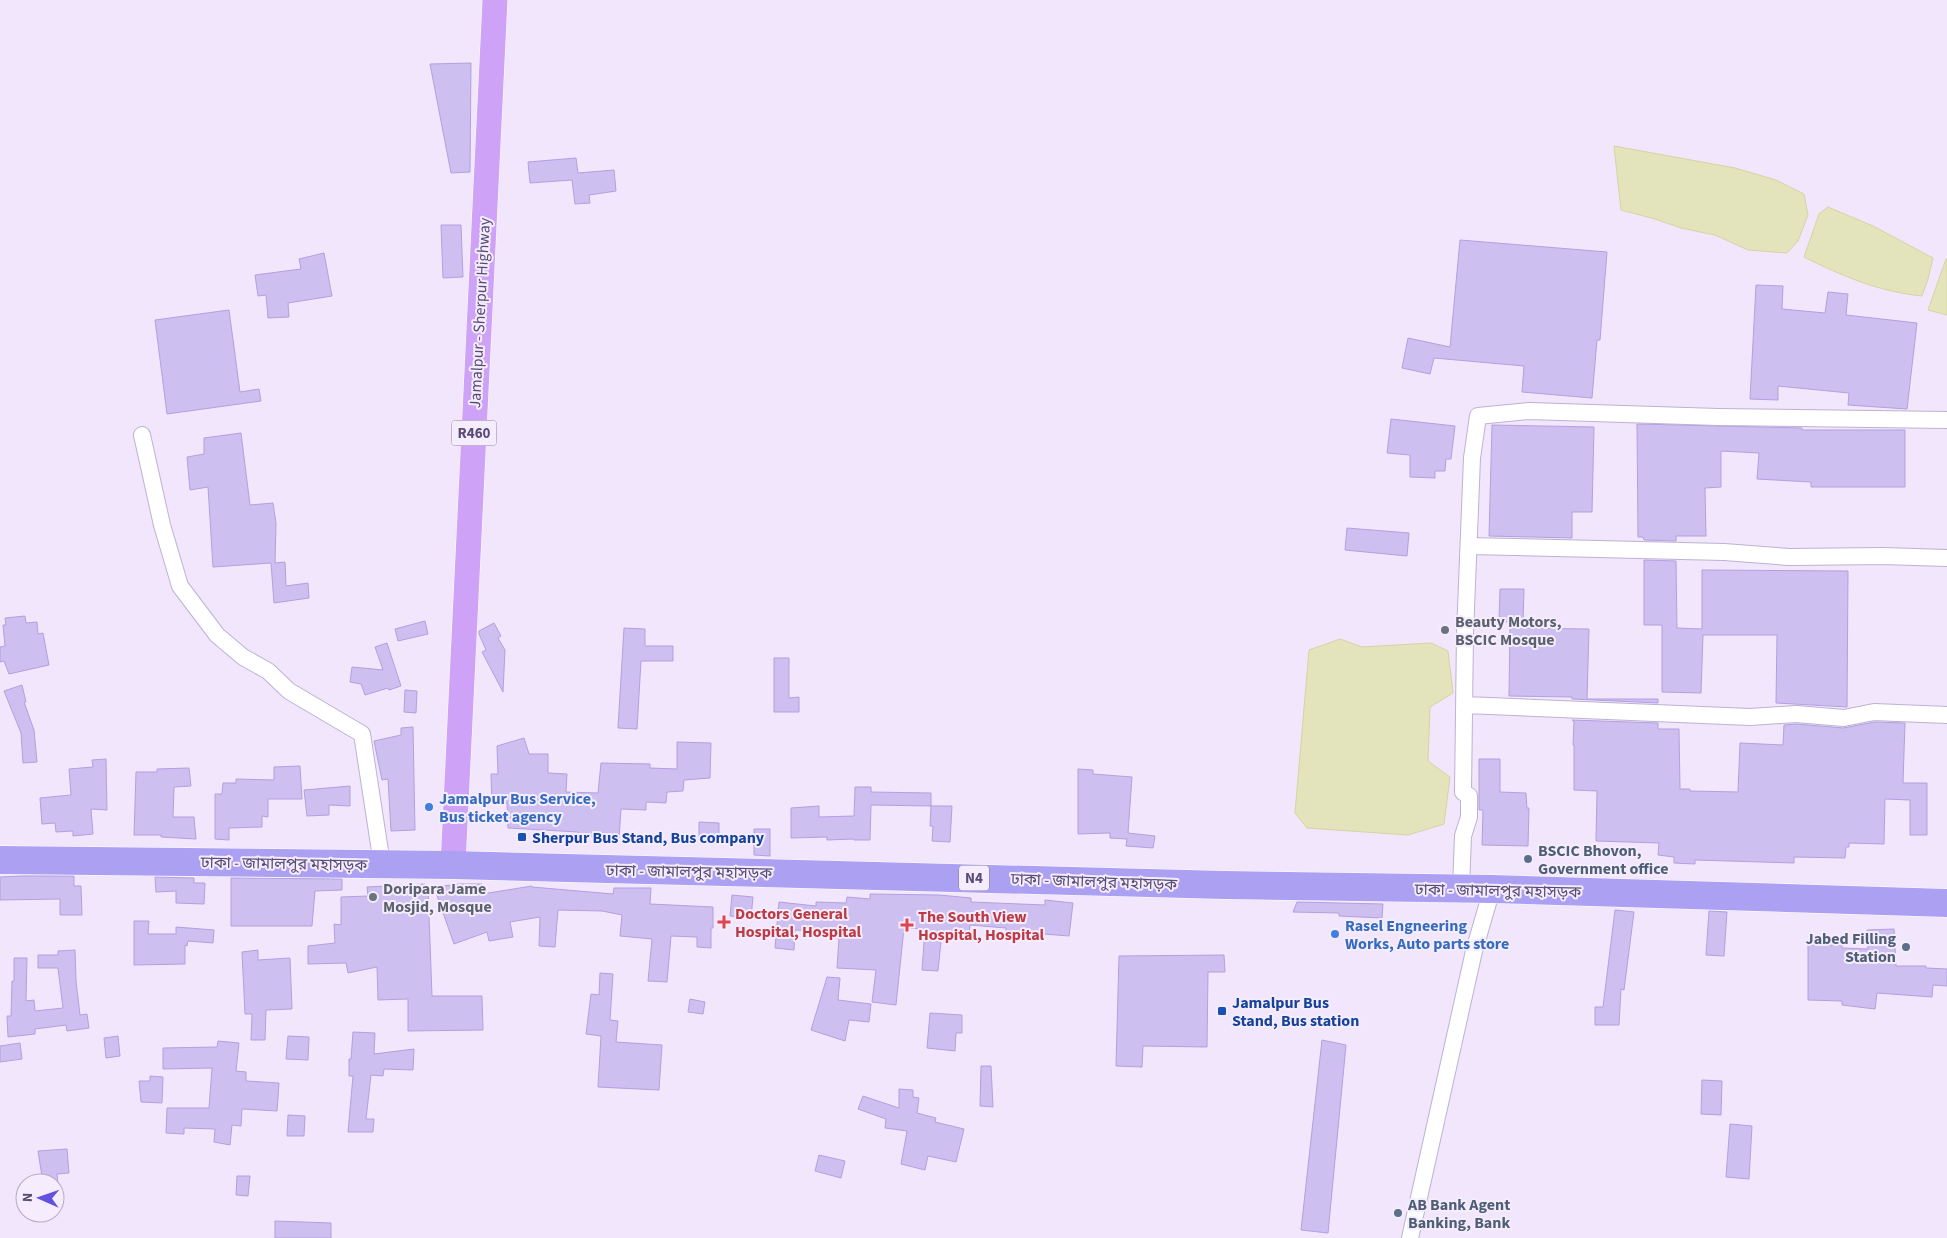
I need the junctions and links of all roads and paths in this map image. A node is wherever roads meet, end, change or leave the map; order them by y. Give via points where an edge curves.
1 (495, 0) edge
2 (1947, 420) edge
3 (142, 435) dead end
4 (1469, 546) junction
5 (1947, 558) edge
6 (1465, 705) junction
7 (1947, 715) edge
8 (0, 860) edge
9 (382, 864) junction
10 (453, 865) junction
11 (1461, 888) junction
12 (1492, 889) junction
13 (1947, 904) edge
14 (1410, 1238) edge

1 - 10 main road, Jamalpur - Sherpur Highway / R460
2 - 4 street via 1529,411 1478,416 1472,458
3 - 9 street via 162,525 180,586 217,635 243,657 268,671 289,691 362,734
4 - 5 street via 1724,552 1789,557
4 - 6 street
6 - 7 street via 1750,717 1796,714 1844,718 1874,712
6 - 11 street via 1463,792 1469,796 1469,817 1463,836
8 - 9 highway, ঢাকা - জামালপুর মহাসড়ক / N4
9 - 10 highway, ঢাকা - জামালপুর মহাসড়ক / N4
10 - 11 highway, ঢাকা - জামালপুর মহাসড়ক / N4
11 - 12 highway, ঢাকা - জামালপুর মহাসড়ক / N4
12 - 13 highway, ঢাকা - জামালপুর মহাসড়ক / N4
12 - 14 street via 1474,951

